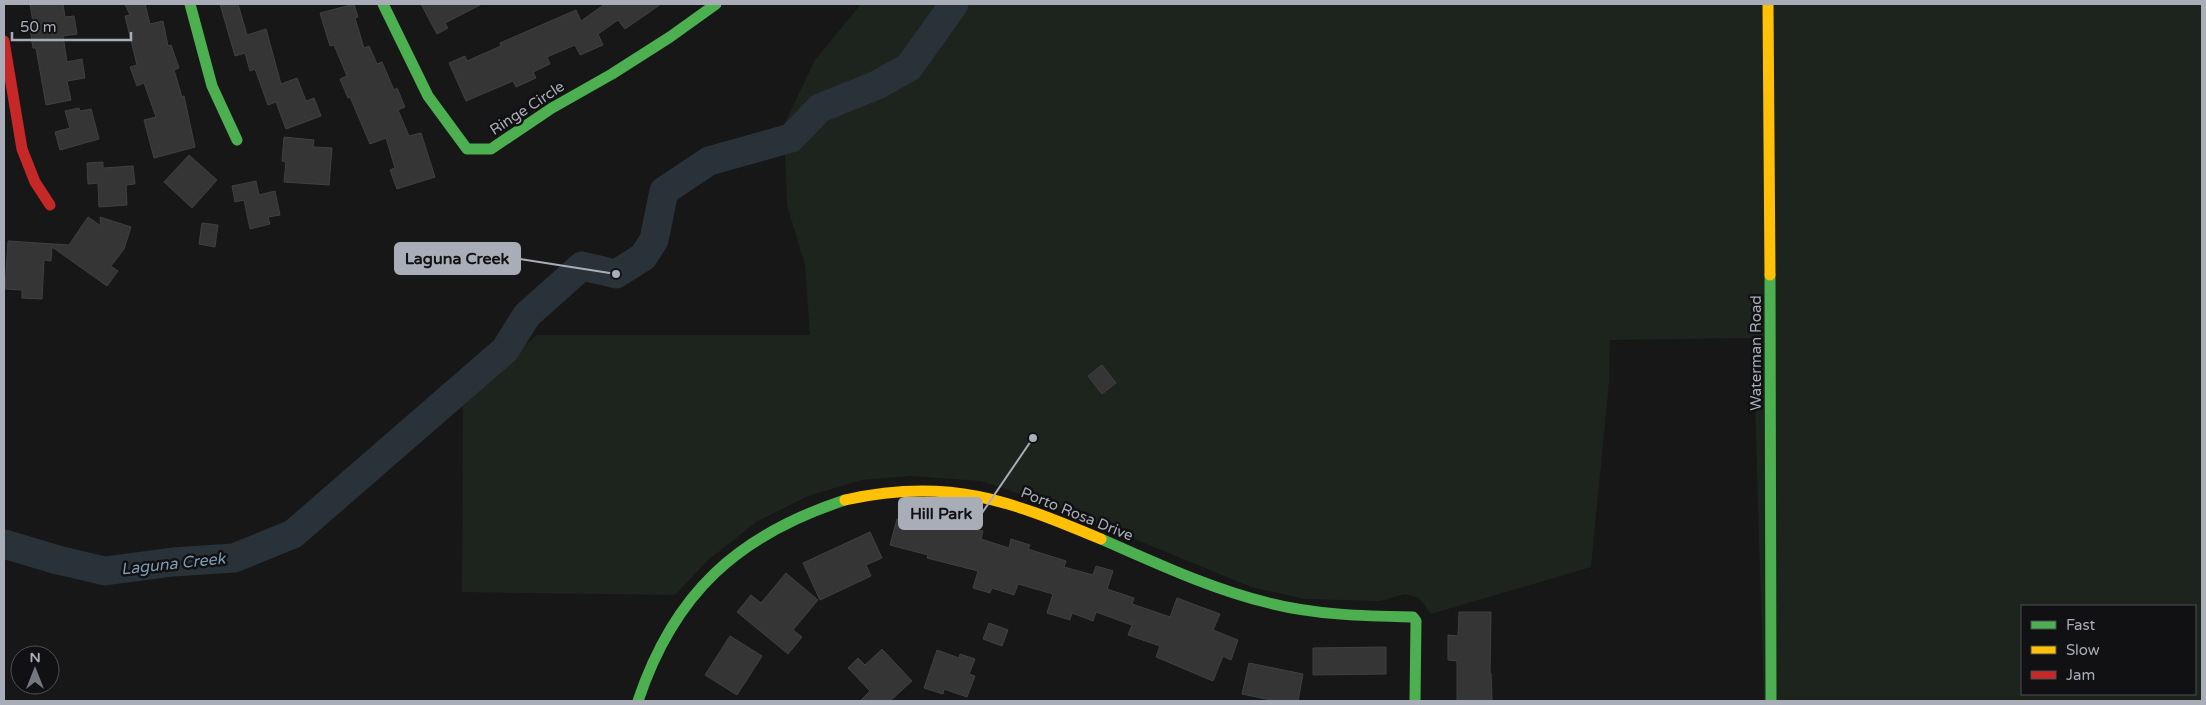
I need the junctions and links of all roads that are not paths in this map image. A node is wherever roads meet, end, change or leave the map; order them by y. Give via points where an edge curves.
1 (190, 4) edge
2 (383, 4) edge
3 (716, 4) edge
4 (1768, 4) edge
5 (4, 41) edge
6 (237, 140) dead end
7 (50, 205) dead end
8 (638, 701) edge
9 (1415, 701) edge
10 (1771, 701) edge

1 - 6 street via 209,77
2 - 3 street, Ringe Circle via 428,96 467,148 491,149 552,108 612,74
4 - 10 street, Waterman Road
5 - 7 street via 22,149 35,182
8 - 9 street, Porto Rosa Drive via 651,664 670,628 694,595 723,565 758,538 791,519 829,504 869,494 930,490 991,498 1011,504 1251,599 1319,613 1413,617 1416,621

